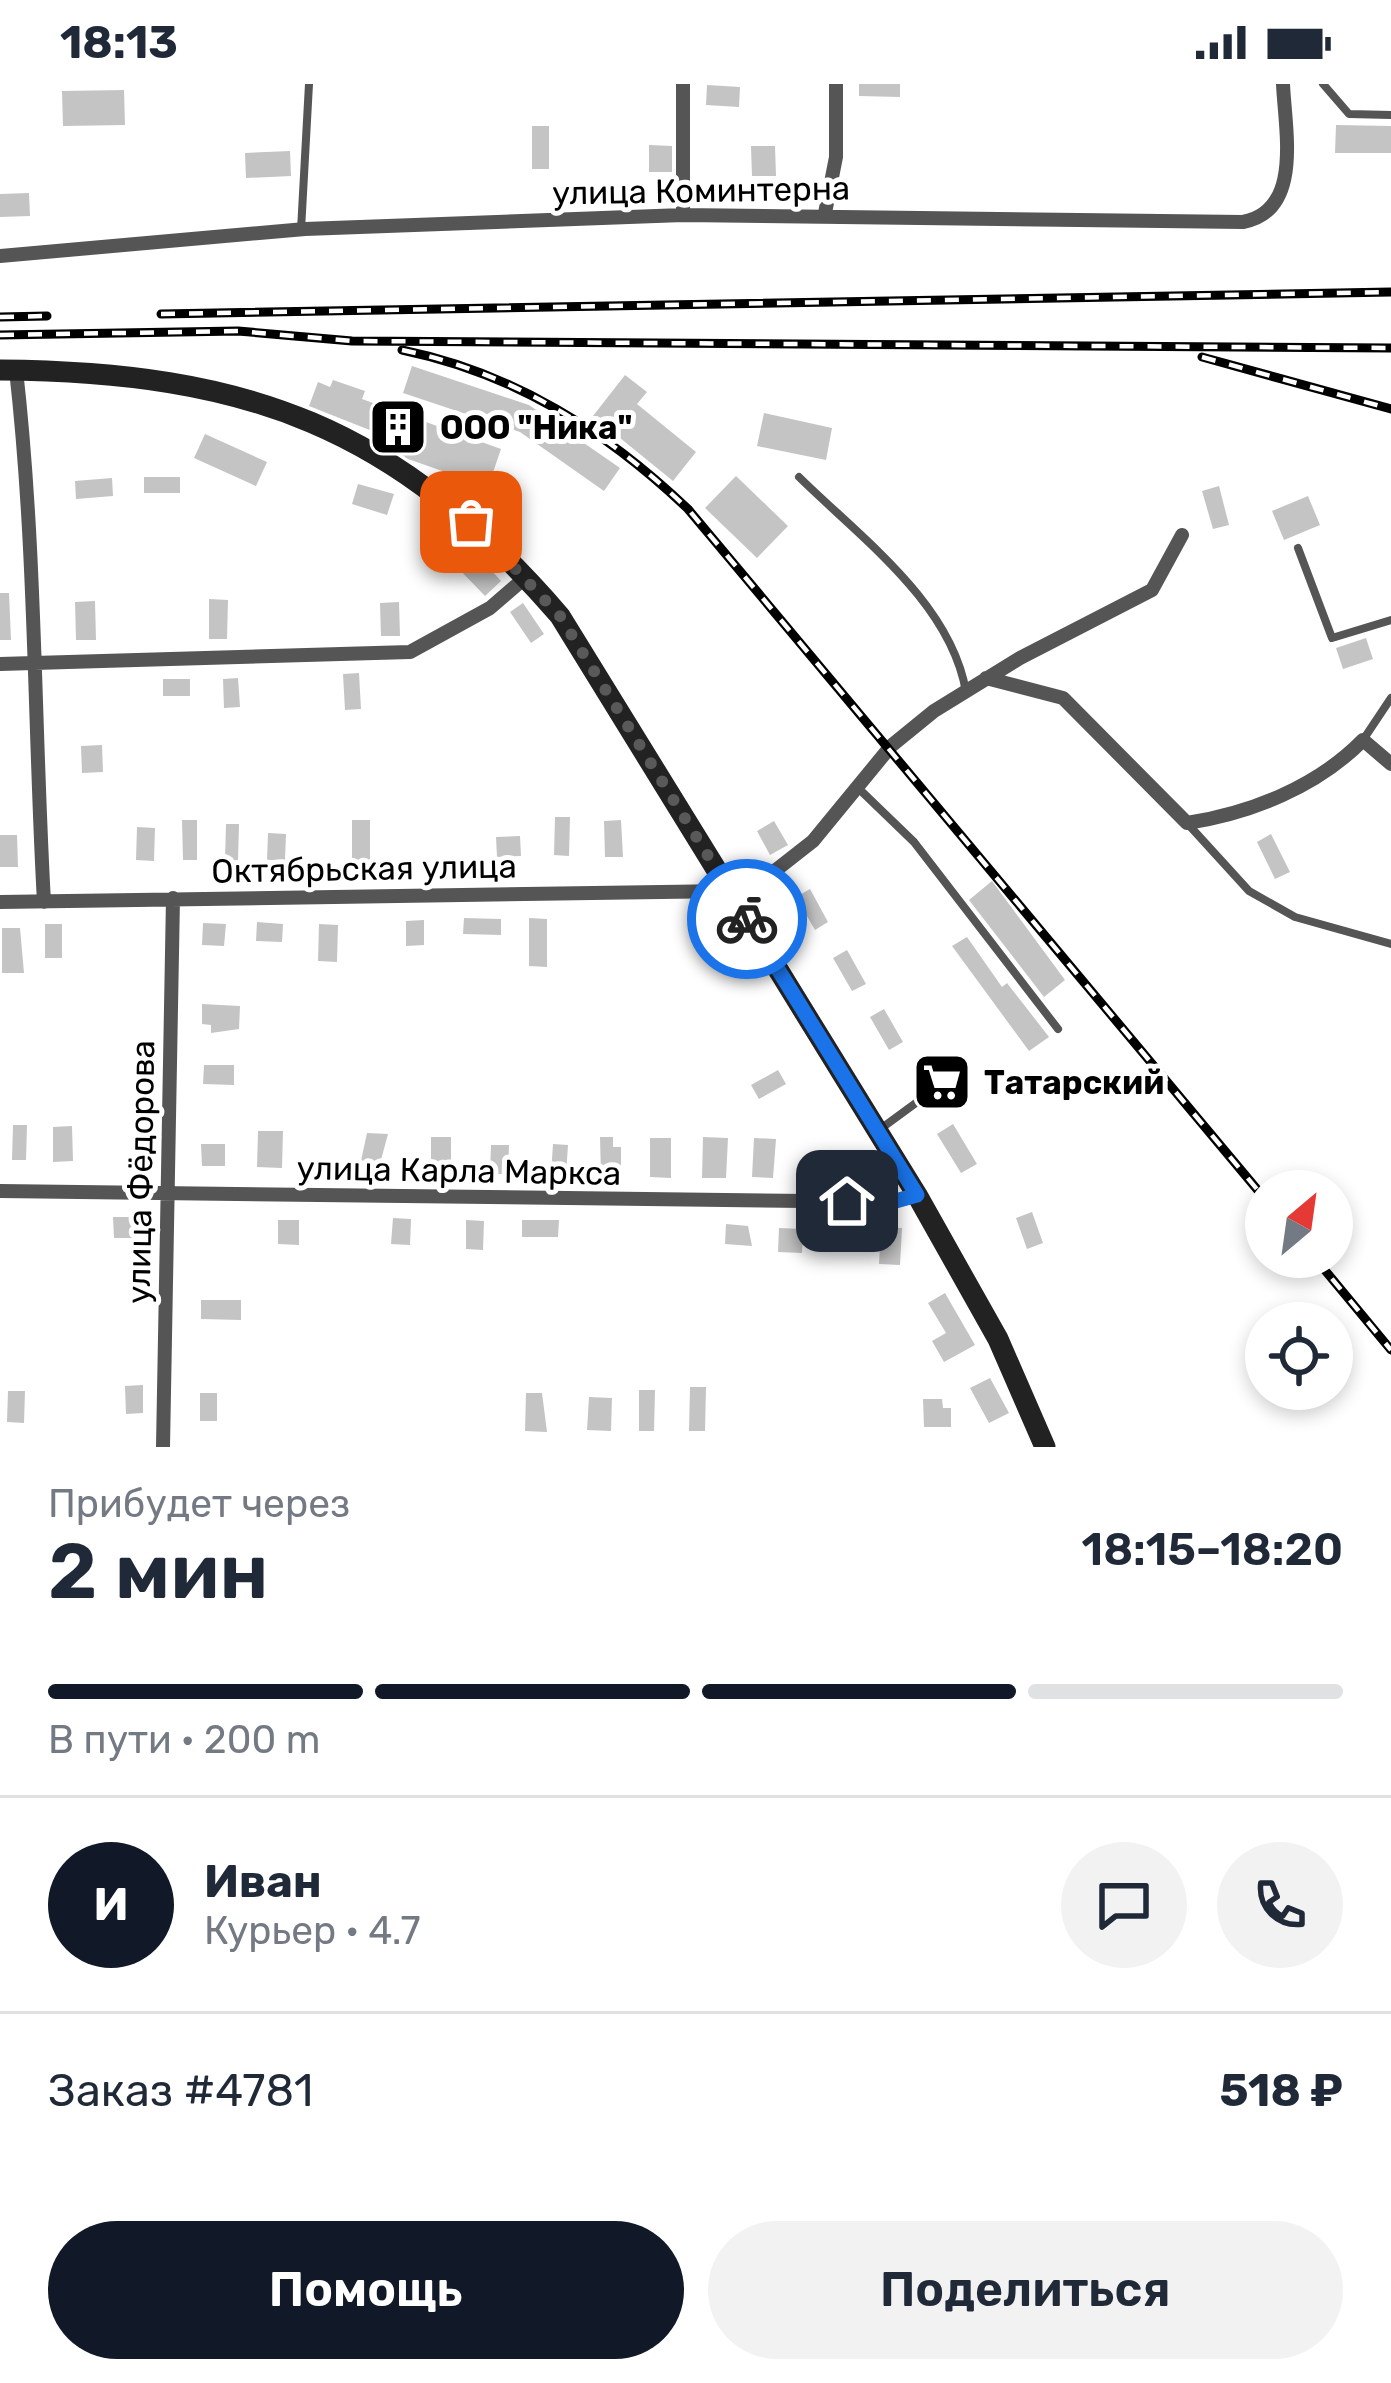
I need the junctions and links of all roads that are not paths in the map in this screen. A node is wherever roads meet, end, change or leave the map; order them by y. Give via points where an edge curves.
1 (309, 84) edge
2 (683, 84) edge
3 (836, 84) edge
4 (1282, 84) edge
5 (1323, 84) edge
6 (1391, 115) edge
7 (825, 213) junction
8 (683, 214) junction
9 (301, 230) junction
10 (0, 256) edge
11 (8, 370) edge
12 (800, 477) dead end
13 (1182, 535) dead end
14 (1298, 548) dead end
15 (526, 577) junction
16 (1391, 620) edge
17 (31, 663) junction
18 (0, 664) edge
19 (986, 678) junction
20 (966, 692) junction
21 (1391, 698) edge
22 (1363, 740) junction
23 (1391, 764) edge
24 (855, 785) junction
25 (1187, 823) junction
26 (729, 891) junction
27 (173, 898) junction
28 (0, 902) edge
29 (44, 902) junction
30 (1391, 944) edge
31 (1058, 1029) dead end
32 (924, 1097) dead end
33 (878, 1131) junction
34 (0, 1191) edge
35 (166, 1194) junction
36 (917, 1195) junction
37 (163, 1447) edge
38 (1045, 1447) edge

1 - 9 lane
2 - 8 street
3 - 7 street via 836,157
4 - 7 street, улица Коминтерна via 1283,181 1275,207 1256,220
5 - 6 lane via 1349,114
7 - 8 street, улица Коминтерна
8 - 9 street, улица Коминтерна
9 - 10 street, улица Коминтерна
11 - 15 street via 147,376 336,431 446,498
11 - 17 street via 30,494
12 - 20 lane via 952,639
13 - 19 street via 1152,590
14 - 16 lane via 1332,638
15 - 17 street via 490,608 410,652
15 - 26 street via 560,616
17 - 18 street
17 - 29 street
19 - 20 street
19 - 25 street via 1063,698
20 - 24 street via 891,746
21 - 22 lane
22 - 23 street
22 - 25 street via 1337,766 1236,815
24 - 26 street via 813,842
24 - 31 lane via 914,842
25 - 30 lane via 1249,890 1295,917
26 - 27 street, Октябрьская улица
26 - 33 street
27 - 29 street, Октябрьская улица
27 - 35 street, улица Фёдорова
28 - 29 street, Октябрьская улица
32 - 33 lane
33 - 36 street
34 - 35 street, улица Карла Маркса
35 - 36 street, улица Карла Маркса via 868,1202
35 - 37 street, улица Фёдорова
36 - 38 street via 998,1339

